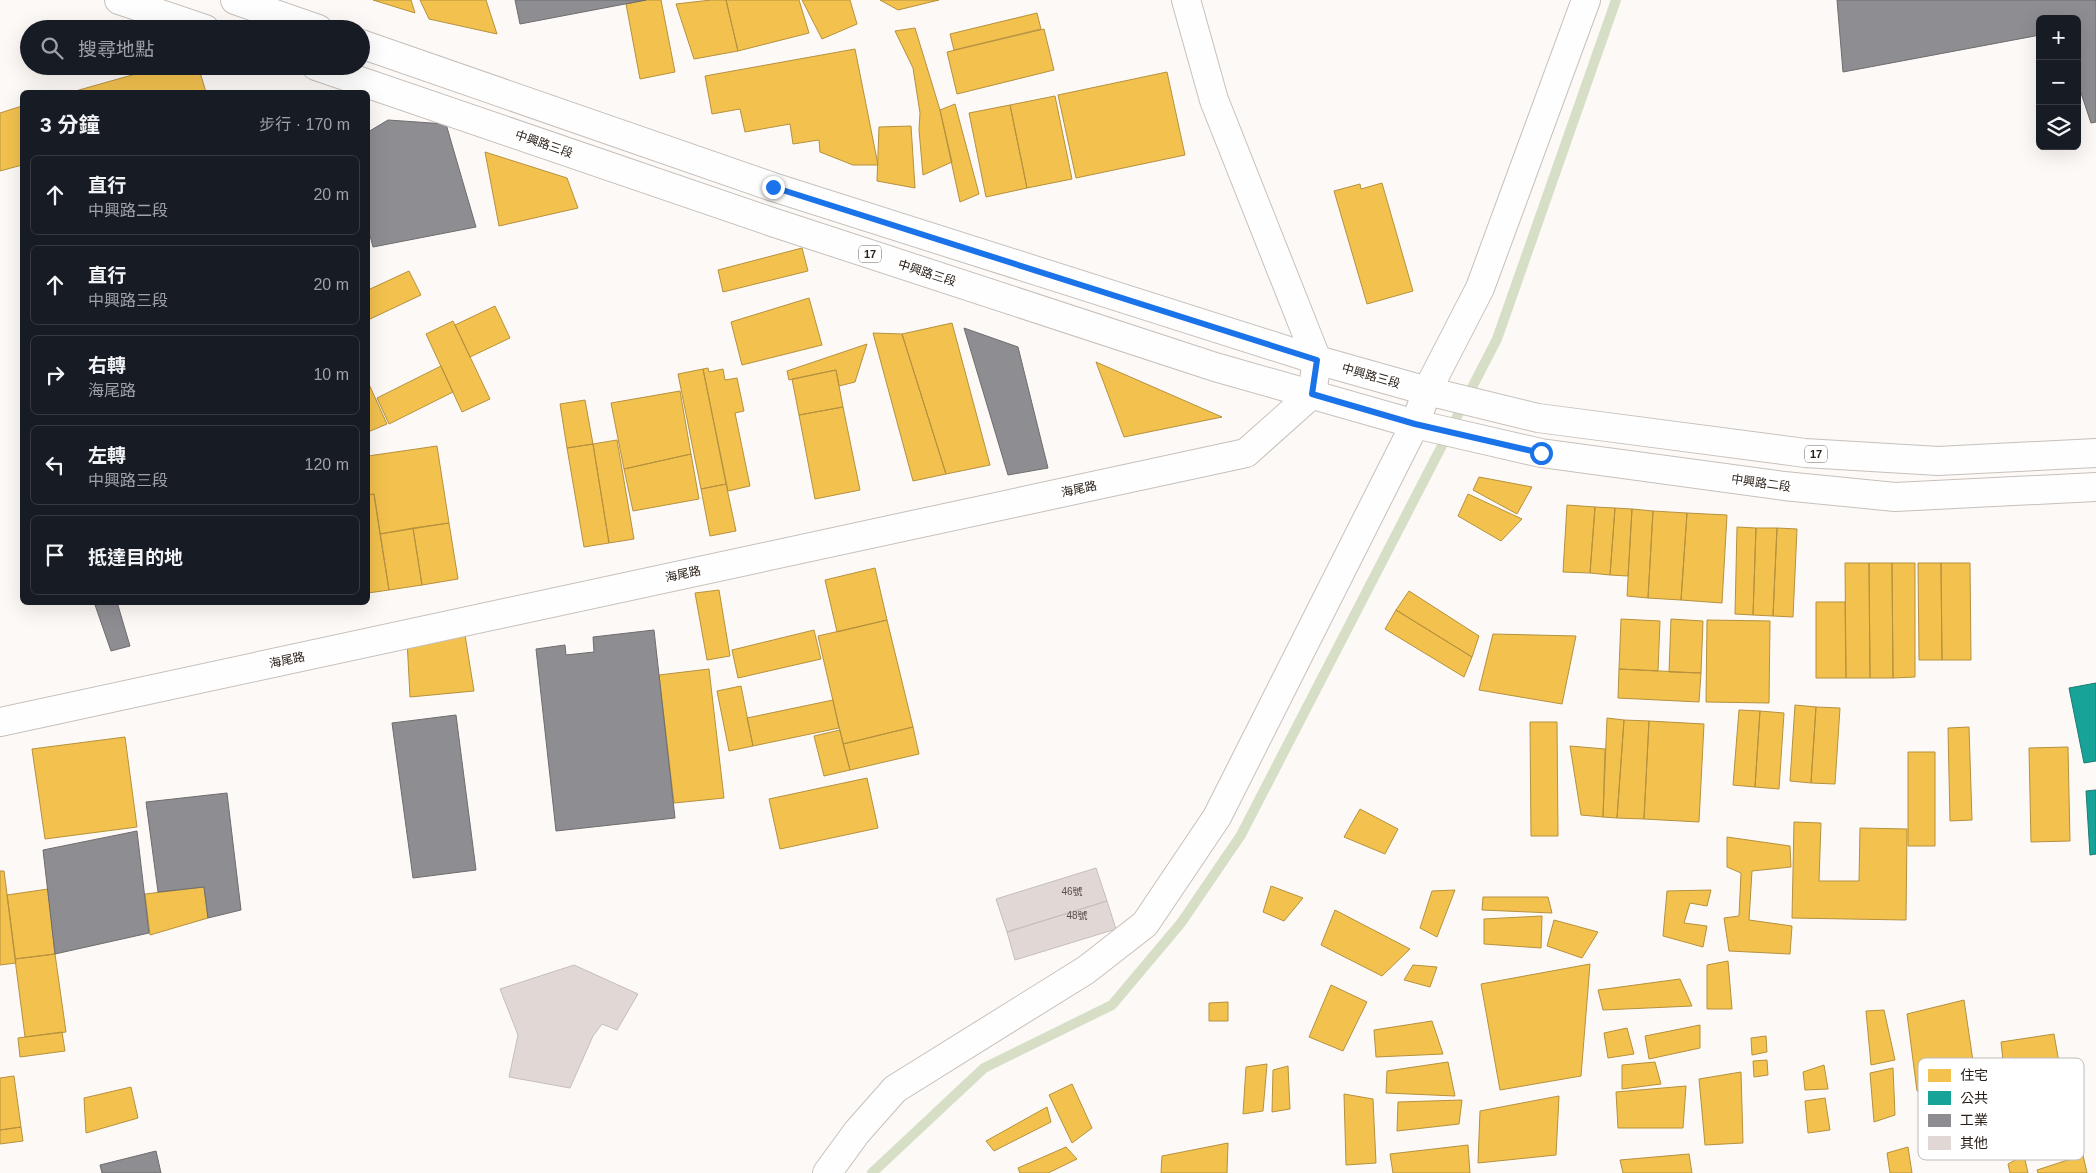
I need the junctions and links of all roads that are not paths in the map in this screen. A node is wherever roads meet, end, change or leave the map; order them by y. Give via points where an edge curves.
1 (119, 0) edge
2 (235, 0) edge
3 (1186, 0) edge
4 (1586, 0) edge
5 (178, 20) edge
6 (292, 20) edge
7 (370, 47) edge
8 (342, 75) edge
9 (1317, 360) junction
10 (1435, 392) junction
11 (1312, 394) junction
12 (1422, 425) junction
13 (2096, 453) edge
14 (2096, 488) edge
15 (0, 722) edge
16 (827, 1173) edge

1 - 5 main road
2 - 6 main road
3 - 9 main road via 1214,100
4 - 10 main road via 1480,288
7 - 9 main road, 中興路三段 / 17 via 773,187
8 - 11 main road, 中興路三段 / 17 via 772,222 1215,367
9 - 10 main road, 中興路三段 / 17
9 - 11 main road
10 - 12 main road
10 - 13 main road, 17 via 1538,418 1805,453 1938,461
11 - 12 main road, 中興路三段 / 17
11 - 15 main road, 海尾路 via 1246,453
12 - 14 main road, 中興路二段 / 17 via 1541,453 1895,498
12 - 16 main road via 1217,817 1145,924 1086,970 895,1089

